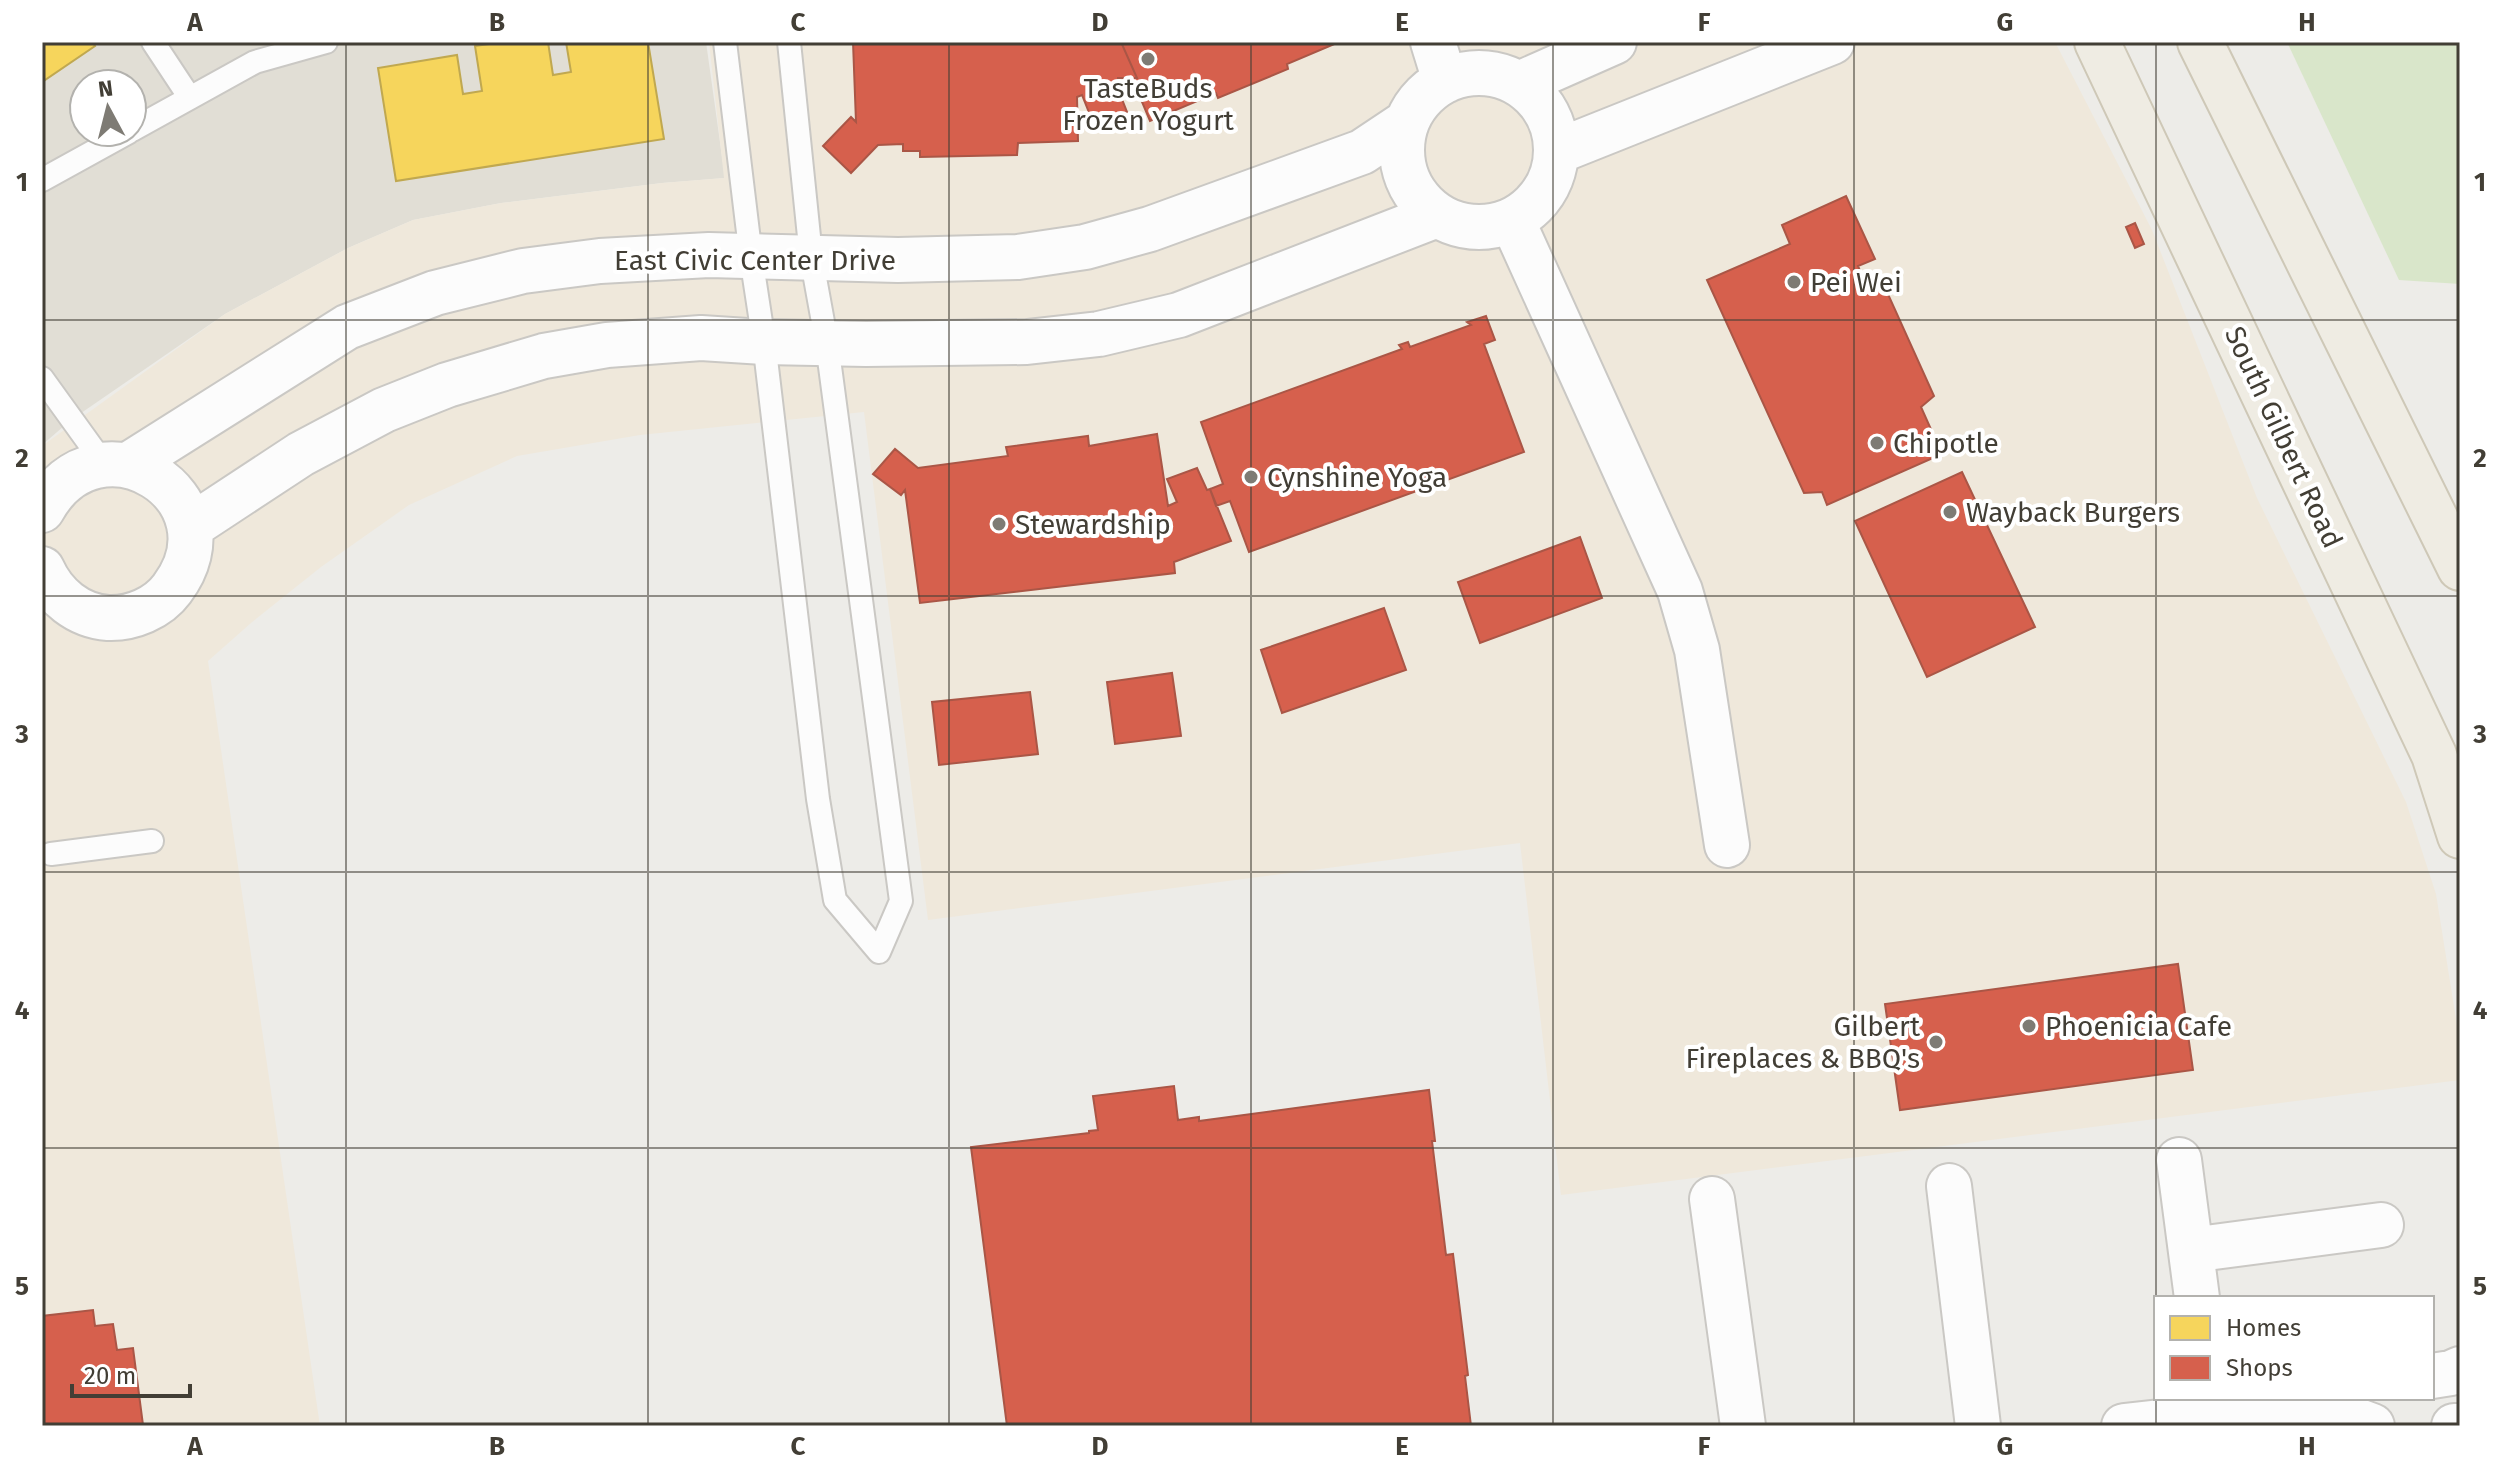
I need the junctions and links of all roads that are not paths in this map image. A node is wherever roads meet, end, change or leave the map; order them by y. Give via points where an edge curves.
1 (153, 42) edge
2 (322, 42) edge
3 (725, 42) edge
4 (789, 42) edge
5 (1614, 42) edge
6 (1832, 42) edge
7 (2097, 42) edge
8 (2200, 42) edge
9 (1439, 62) edge
10 (1519, 84) junction
11 (190, 98) junction
12 (148, 121) edge
13 (1407, 122) junction
14 (100, 148) edge
15 (1556, 152) junction
16 (42, 180) edge
17 (1437, 215) junction
18 (1512, 220) junction
19 (811, 256) junction
20 (751, 257) junction
21 (764, 342) junction
22 (827, 344) junction
23 (42, 378) edge
24 (116, 464) junction
25 (45, 497) edge
26 (190, 527) junction
27 (2460, 568) edge
28 (42, 569) edge
29 (2460, 836) edge
30 (152, 841) dead end
31 (1727, 845) dead end
32 (51, 854) dead end
33 (2179, 1160) dead end
34 (1949, 1186) dead end
35 (1712, 1199) dead end
36 (2381, 1225) dead end
37 (2191, 1250) junction
38 (2197, 1296) edge
39 (2460, 1369) edge
40 (2434, 1376) edge
41 (2326, 1401) edge
42 (2211, 1407) edge
43 (1743, 1426) edge
44 (1978, 1426) edge
45 (2124, 1426) edge
46 (2372, 1426) edge
47 (2454, 1426) edge
48 (2460, 1426) edge

1 - 11 lane
2 - 11 lane via 255,62
3 - 20 lane
4 - 19 lane
5 - 10 street
6 - 15 street
7 - 29 main road, South Gilbert Road via 2434,755
8 - 27 main road
9 - 10 street via 1463,75 1501,76
9 - 13 street via 1429,92
10 - 15 street via 1547,112
11 - 12 lane
13 - 17 street via 1405,174 1417,197
13 - 19 street, East Civic Center Drive via 1362,152 1150,229 1085,247 1018,257
14 - 16 lane
15 - 18 street via 1544,192
17 - 18 street via 1461,225 1487,227
17 - 22 street via 1179,315 1099,334 1027,342
18 - 31 street via 1680,591 1697,650
19 - 20 street, East Civic Center Drive
19 - 22 lane
20 - 21 lane
20 - 24 street, East Civic Center Drive via 600,261 523,271 435,293 347,327
21 - 22 street
21 - 22 lane via 818,799 835,900 879,952 901,901
21 - 26 street via 701,338 607,345 544,356 447,385 384,410 301,454
23 - 24 lane
24 - 25 street, East Civic Center Drive via 83,470
24 - 26 street via 150,472 169,487
26 - 28 street via 190,552 182,576 148,610 124,617 106,618 71,605 57,594
30 - 32 lane
33 - 37 street
34 - 44 street
35 - 43 street
36 - 37 street
37 - 38 street
39 - 40 street
41 - 42 street
41 - 46 street
42 - 45 street
47 - 48 street

